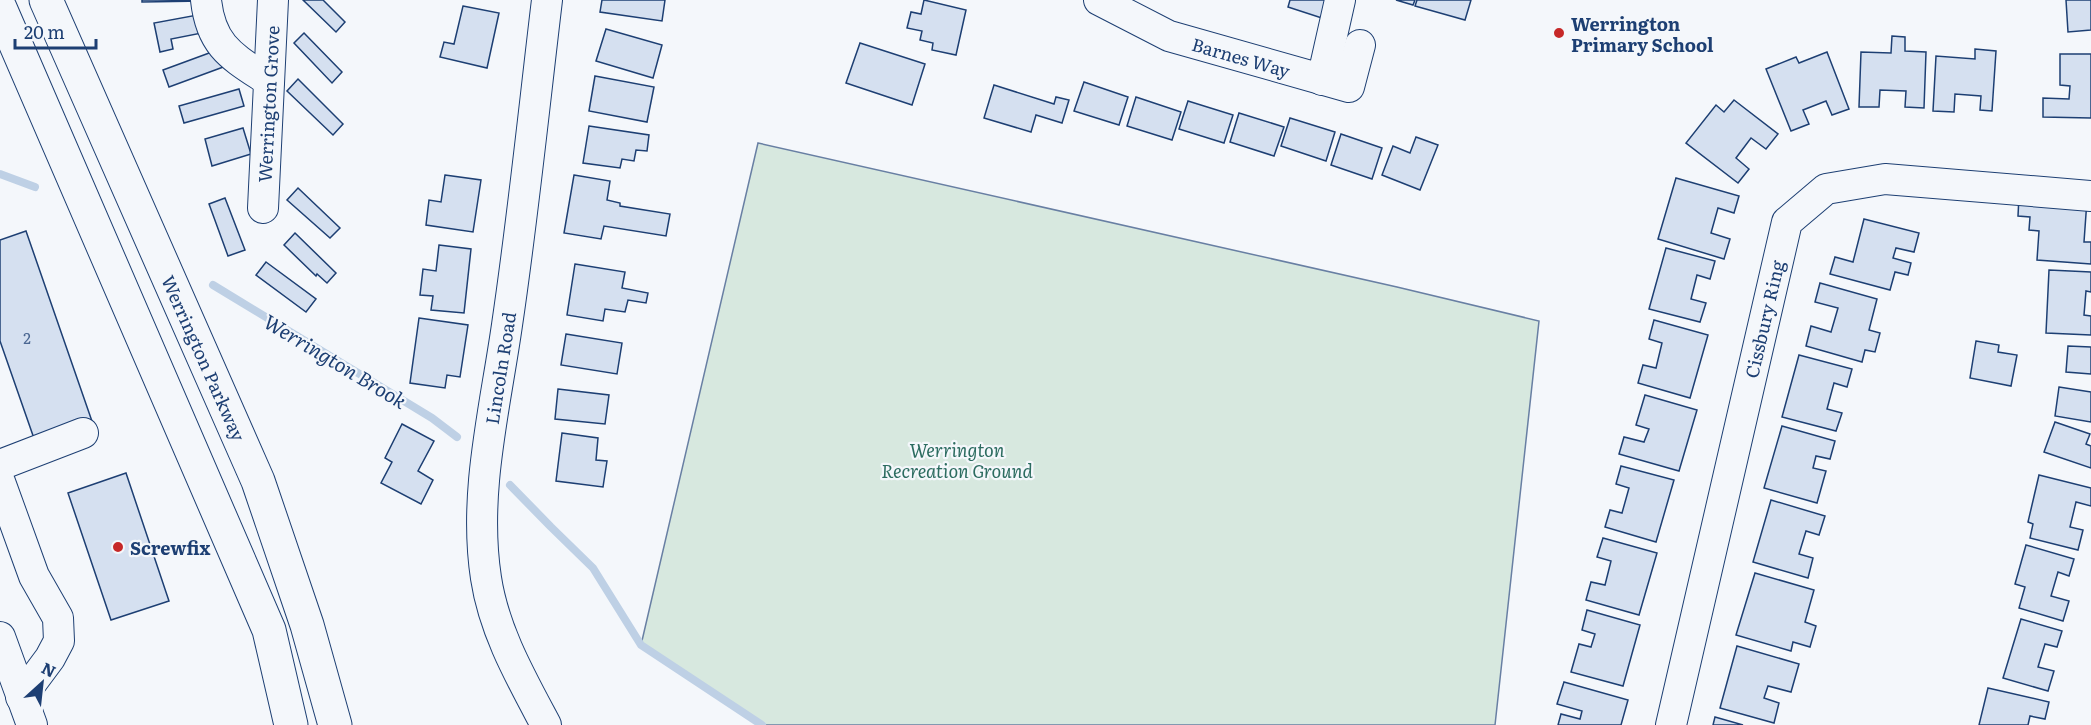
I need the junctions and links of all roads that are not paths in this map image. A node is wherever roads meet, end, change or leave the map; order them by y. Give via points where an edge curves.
1 (46, 0) edge
2 (206, 0) edge
3 (273, 0) edge
4 (547, 0) edge
5 (1099, 0) edge
6 (1340, 0) edge
7 (0, 8) edge
8 (1360, 45) dead end
9 (1323, 80) junction
10 (269, 81) junction
11 (2091, 196) edge
12 (263, 208) dead end
13 (83, 433) dead end
14 (0, 465) edge
15 (0, 482) edge
16 (0, 637) edge
17 (21, 697) junction
18 (32, 725) edge
19 (291, 725) edge
20 (335, 725) edge
21 (546, 725) edge
22 (1671, 725) edge

1 - 20 highway, Werrington Parkway via 258,481 307,625
2 - 10 street via 215,36 233,56
3 - 10 street, Werrington Grove
4 - 21 street, Lincoln Road via 482,512 482,546 494,615 519,675
5 - 9 street, Barnes Way via 1169,36
6 - 9 street
7 - 19 highway via 269,630
8 - 9 street, Barnes Way via 1349,87
10 - 12 street, Werrington Grove
11 - 22 street, Cissbury Ring via 1885,179 1826,189 1786,222
13 - 14 street
15 - 17 street via 34,576 58,618 59,641
16 - 17 street
17 - 18 street

